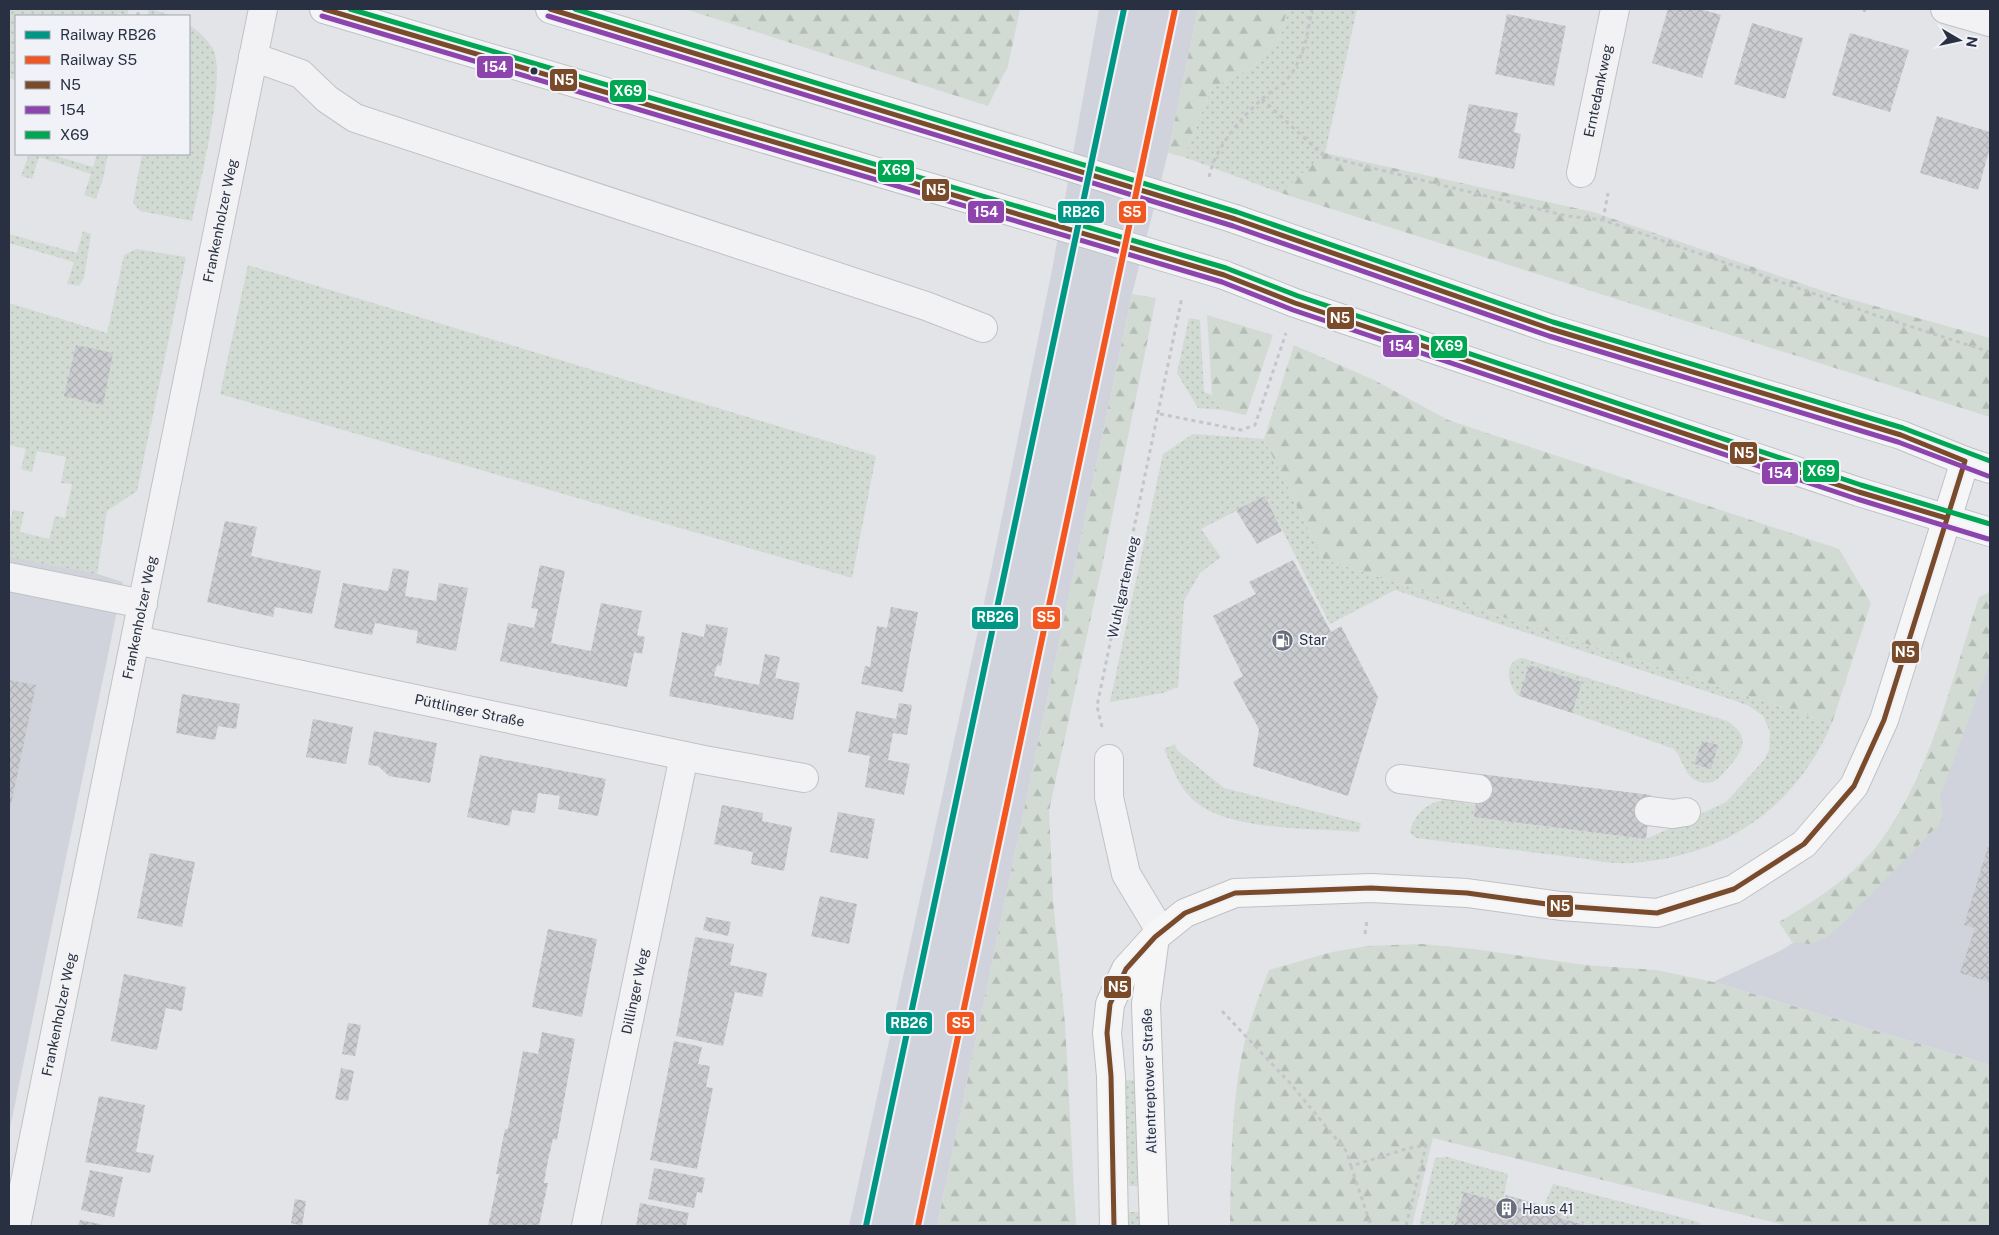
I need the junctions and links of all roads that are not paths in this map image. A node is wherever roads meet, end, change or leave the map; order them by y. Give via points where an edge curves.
1 (263, 9) edge
2 (324, 9) edge
3 (550, 9) edge
4 (1615, 9) edge
5 (1945, 9) edge
6 (1990, 22) edge
7 (253, 57) junction
8 (1581, 173) dead end
9 (983, 328) dead end
10 (1965, 461) junction
11 (1990, 469) edge
12 (1946, 518) junction
13 (1990, 532) edge
14 (9, 577) edge
15 (143, 604) junction
16 (136, 640) junction
17 (684, 756) junction
18 (1109, 759) road end
19 (804, 778) dead end
20 (1400, 779) dead end
21 (1478, 789) dead end
22 (1649, 811) dead end
23 (1686, 812) dead end
24 (1158, 934) junction
25 (16, 1226) edge
26 (586, 1226) edge
27 (1114, 1226) edge
28 (1154, 1226) edge

1 - 7 street, Frankenholzer Weg
2 - 12 main road, bridge via 1224,275 1304,306 1859,492
3 - 10 main road, bridge via 1235,219 1551,328 1901,435
4 - 8 street, Erntedankweg
5 - 6 street
7 - 9 street via 301,74 327,99 355,118 926,306
7 - 15 street, Frankenholzer Weg
10 - 11 main road
10 - 12 main road
12 - 13 main road
12 - 24 main road via 1884,720 1854,786 1804,844 1734,889 1656,913 1561,906 1467,893 1371,888 1235,893 1185,913
14 - 15 street
15 - 16 street, Frankenholzer Weg
16 - 17 street, Püttlinger Straße
16 - 25 street, Frankenholzer Weg
17 - 19 street, Püttlinger Straße
17 - 26 street, Dillinger Weg
18 - 24 street via 1108,797 1126,874
20 - 21 street
22 - 23 street
24 - 27 main road via 1126,969 1110,1004 1107,1033
24 - 28 main road, Altentreptower Straße via 1146,1004

